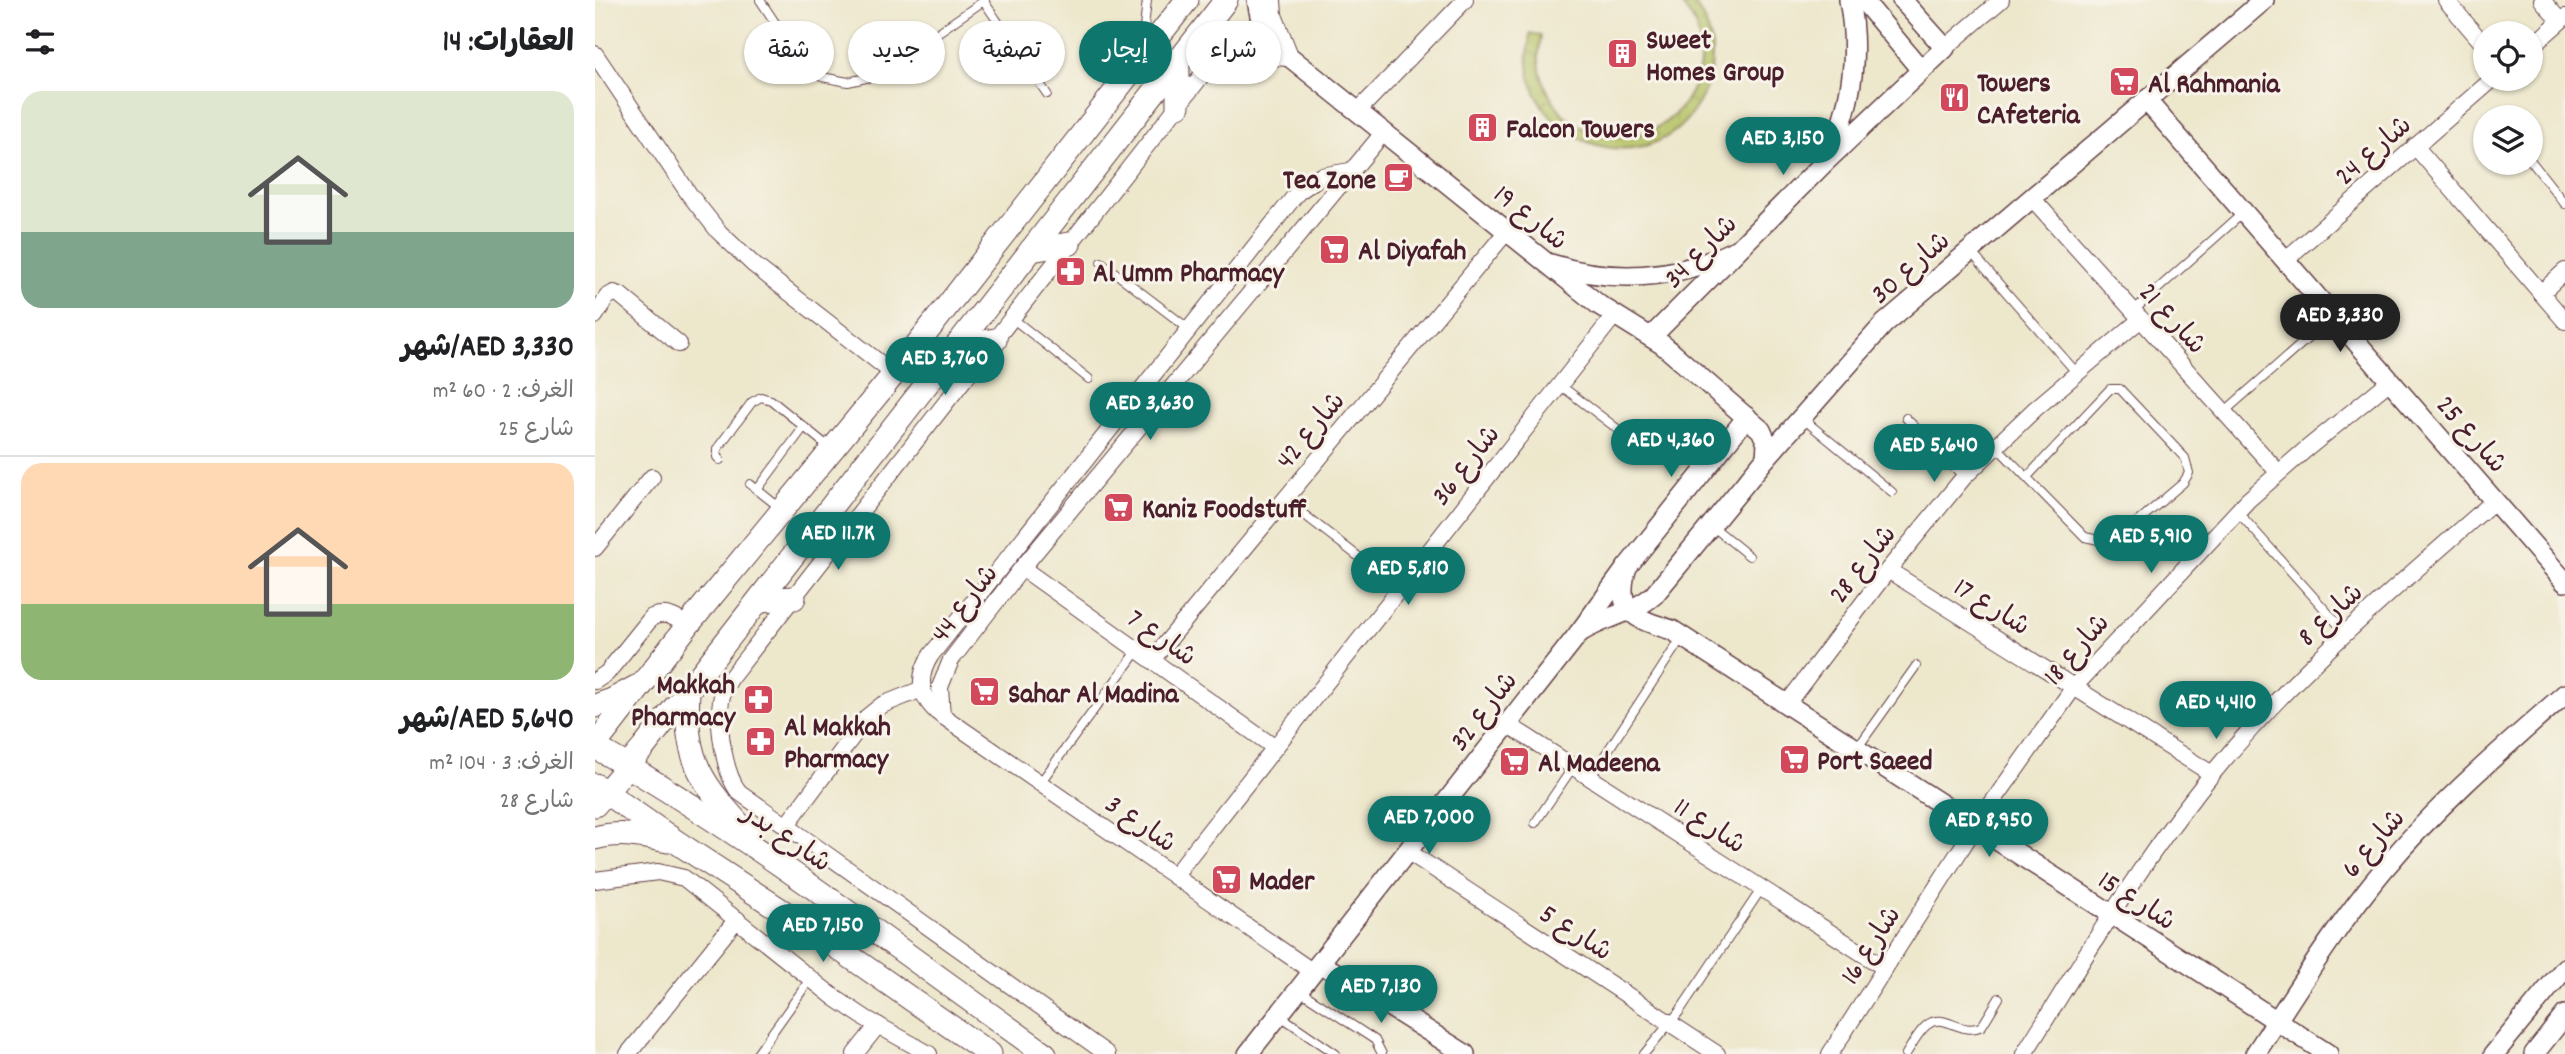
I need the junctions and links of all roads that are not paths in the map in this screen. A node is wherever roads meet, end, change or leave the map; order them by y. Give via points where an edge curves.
1 (760, 0) edge
2 (984, 0) edge
3 (1147, 0) edge
4 (1187, 0) edge
5 (1226, 0) edge
6 (1257, 0) edge
7 (1273, 0) edge
8 (1465, 0) edge
9 (1849, 0) edge
10 (1863, 0) edge
11 (1902, 0) edge
12 (2001, 0) edge
13 (2264, 0) edge
14 (2446, 0) edge
15 (2542, 0) edge
16 (2563, 19) edge
17 (1145, 21) edge
18 (1171, 21) edge
19 (2473, 32) edge
20 (2543, 36) edge
21 (1945, 48) junction
22 (595, 54) edge
23 (1183, 54) junction
24 (1282, 54) junction
25 (1921, 70) junction
26 (1122, 84) edge
27 (2479, 91) edge
28 (1047, 94) dead end
29 (2146, 100) junction
30 (1178, 106) junction
31 (1357, 112) junction
32 (1384, 132) junction
33 (2415, 146) junction
34 (1826, 161) junction
35 (1350, 171) junction
36 (2542, 175) edge
37 (2031, 197) junction
38 (2565, 204) edge
39 (2244, 212) junction
40 (1507, 231) junction
41 (1069, 244) junction
42 (1743, 246) junction
43 (1031, 250) junction
44 (1969, 250) junction
45 (2285, 260) junction
46 (1543, 261) junction
47 (1101, 262) dead end
48 (2565, 271) edge
49 (2540, 293) junction
50 (2137, 315) junction
51 (595, 316) edge
52 (1614, 316) junction
53 (2334, 316) junction
54 (1012, 318) junction
55 (2565, 321) edge
56 (1189, 329) junction
57 (1651, 337) junction
58 (995, 340) junction
59 (679, 344) dead end
60 (957, 346) junction
61 (2077, 372) junction
62 (894, 374) junction
63 (1089, 379) dead end
64 (2390, 381) junction
65 (1560, 385) junction
66 (2224, 412) junction
67 (1906, 418) dead end
68 (1751, 421) junction
69 (1799, 421) junction
70 (804, 427) junction
71 (1632, 440) dead end
72 (1996, 446) junction
73 (832, 450) junction
74 (1766, 458) junction
75 (720, 460) dead end
76 (2278, 472) junction
77 (652, 477) dead end
78 (1964, 477) junction
79 (2027, 477) junction
80 (1892, 492) dead end
81 (1285, 499) junction
82 (2494, 500) junction
83 (783, 510) junction
84 (2238, 511) junction
85 (1711, 525) junction
86 (595, 548) edge
87 (1749, 556) dead end
88 (1627, 567) junction
89 (1023, 568) junction
90 (1888, 570) junction
91 (2565, 582) edge
92 (1660, 588) junction
93 (1399, 589) junction
94 (794, 598) junction
95 (760, 600) junction
96 (1629, 611) junction
97 (688, 625) junction
98 (2345, 632) junction
99 (1579, 633) junction
100 (1677, 634) junction
101 (1138, 650) junction
102 (1151, 660) junction
103 (1916, 666) dead end
104 (595, 681) edge
105 (644, 682) junction
106 (2074, 687) junction
107 (922, 689) junction
108 (688, 691) junction
109 (2565, 695) edge
110 (1786, 705) junction
111 (595, 706) edge
112 (942, 716) junction
113 (1507, 724) junction
114 (595, 746) edge
115 (1274, 747) junction
116 (1856, 750) junction
117 (629, 766) junction
118 (1573, 767) junction
119 (2212, 774) junction
120 (1590, 778) junction
121 (1040, 783) junction
122 (599, 794) edge
123 (635, 813) junction
124 (715, 822) junction
125 (1535, 823) dead end
126 (786, 826) junction
127 (1975, 827) junction
128 (595, 838) edge
129 (678, 843) junction
130 (1407, 851) junction
131 (772, 860) junction
132 (1174, 876) junction
133 (595, 880) edge
134 (1762, 888) junction
135 (2112, 915) junction
136 (737, 919) junction
137 (1316, 967) junction
138 (1885, 968) junction
139 (2565, 968) edge
140 (811, 978) junction
141 (1299, 990) junction
142 (1999, 999) dead end
143 (1279, 1015) junction
144 (2565, 1015) edge
145 (2276, 1022) junction
146 (1670, 1023) junction
147 (878, 1025) junction
148 (634, 1052) edge
149 (757, 1054) edge
150 (855, 1054) edge
151 (929, 1054) edge
152 (990, 1054) edge
153 (1045, 1054) edge
154 (1107, 1054) edge
155 (1248, 1054) edge
156 (1336, 1054) edge
157 (1382, 1054) edge
158 (1465, 1054) edge
159 (1644, 1054) edge
160 (1717, 1054) edge
161 (1830, 1054) edge
162 (1906, 1054) edge
163 (2024, 1054) edge
164 (2255, 1054) edge
165 (2328, 1054) edge
166 (2494, 1054) edge
167 (2534, 1054) edge

1 - 2 lane via 810,70 848,82 875,76
2 - 28 lane
3 - 17 lane
4 - 18 main road
5 - 23 main road
6 - 24 street, شارع 19 via 1261,21
7 - 24 street
8 - 31 street
9 - 34 street via 1852,83 1847,110
10 - 25 street
11 - 21 street
12 - 21 street, شارع 34
13 - 29 street, شارع 30
14 - 19 street
15 - 16 street
16 - 20 street
21 - 25 street, شارع 34
22 - 62 street via 719,232 754,265
23 - 24 street, شارع 19 via 1217,40 1246,41
23 - 30 main road
23 - 43 main road
24 - 30 street via 1218,62
24 - 31 street, شارع 19
25 - 34 street, شارع 34
26 - 62 main road
27 - 33 street, شارع 24
29 - 37 street, شارع 30
29 - 39 street, شارع 25
30 - 41 street
31 - 32 street, شارع 19
32 - 35 street, شارع 44
32 - 40 street, شارع 19
33 - 45 street, شارع 24
33 - 49 street
34 - 42 street, شارع 34
35 - 56 street, شارع 44 via 1321,176 1298,192
35 - 89 street, شارع 44
36 - 38 lane
37 - 44 street, شارع 30
37 - 50 street, شارع 21
39 - 45 street, شارع 25
39 - 50 lane
40 - 46 street, شارع 19
40 - 81 street, شارع 42
41 - 43 main road
41 - 54 street
42 - 46 street via 1679,271 1633,276 1587,273
42 - 57 street, شارع 34
43 - 60 main road
44 - 61 lane
44 - 69 street, شارع 30 via 1884,324
45 - 53 street, شارع 25
46 - 52 street, شارع 19
47 - 56 lane
48 - 49 street
49 - 55 street
50 - 61 street, شارع 28
50 - 66 street, شارع 21
51 - 59 street via 607,297 621,295
52 - 57 street, شارع 19
52 - 65 street, شارع 36
53 - 64 street, شارع 25
53 - 66 lane
54 - 58 street
54 - 63 lane
56 - 107 street, شارع 44 via 931,655 923,669
57 - 68 street, شارع 19
58 - 60 main road
58 - 94 street
60 - 95 main road
61 - 72 street, شارع 28
62 - 73 main road
64 - 76 street, شارع 18
64 - 82 street, شارع 25
65 - 71 lane
65 - 93 street, شارع 36
66 - 76 street, شارع 21
67 - 78 lane
68 - 69 street via 1776,426
68 - 74 street via 1767,443
68 - 88 street
69 - 74 street, شارع 30
69 - 80 lane
70 - 73 lane
70 - 75 lane via 771,400 756,399 717,449
70 - 83 lane via 754,487
72 - 78 street, شارع 28
72 - 79 lane
73 - 83 main road
74 - 85 street, شارع 30
76 - 84 street, شارع 18
77 - 86 street
78 - 90 street, شارع 28
79 - 79 lane via 2085,537 2103,541 2122,535 2189,473 2185,458 2120,389 2110,389
81 - 93 lane
81 - 102 street, شارع 42
82 - 91 street, شارع 25
82 - 98 street, شارع 8
83 - 97 main road
84 - 98 lane
84 - 106 street, شارع 18
85 - 87 lane
85 - 92 street, شارع 30
88 - 96 street via 1623,593
88 - 99 street, شارع 32
89 - 101 street, شارع 7
89 - 112 street, شارع 44 via 946,668 940,687
90 - 106 street, شارع 17
90 - 110 street, شارع 28
92 - 96 street, شارع 30
92 - 100 street via 1659,608
93 - 115 street, شارع 36
94 - 95 main road
94 - 126 street via 726,685 720,713 734,786
95 - 108 main road
96 - 99 street, شارع 32
96 - 100 street, شارع 15 via 1641,621
97 - 104 street via 669,614 653,617 607,673
97 - 105 main road
98 - 119 street, شارع 8
99 - 113 street, شارع 32
100 - 110 street, شارع 15
100 - 120 lane
101 - 102 street, شارع 7
101 - 121 lane
102 - 115 street, شارع 7
103 - 116 lane
105 - 111 main road
105 - 114 main road
106 - 119 street, شارع 17
106 - 127 street, شارع 18
107 - 112 street via 927,702
107 - 126 street via 889,701 867,717
108 - 117 main road
108 - 131 main road via 687,732 696,766 710,791
109 - 145 street, شارع 6 via 2469,778 2411,838 2358,902
110 - 116 street, شارع 15
112 - 121 street, شارع 3
113 - 118 street, شارع 11
113 - 130 street, شارع 32
114 - 117 main road, شارع بدر
115 - 132 street, شارع 36
116 - 127 street, شارع 15
117 - 122 main road
117 - 124 main road, شارع بدر
118 - 120 street, شارع 11
118 - 125 lane
119 - 135 street, شارع 8
120 - 134 street, شارع 11
121 - 132 street, شارع 3
122 - 123 main road
123 - 124 main road via 655,803 690,820
123 - 129 main road
124 - 131 main road, شارع بدر
126 - 154 street
127 - 135 street, شارع 15
127 - 138 street, شارع 16
128 - 129 main road via 629,834
129 - 152 main road
130 - 137 street, شارع 32
130 - 146 street, شارع 5
131 - 153 main road, شارع بدر
132 - 137 street, شارع 3
133 - 136 street via 674,874
134 - 138 street, شارع 11
134 - 146 lane
135 - 145 street, شارع 15
135 - 163 street, شارع 8
136 - 140 street
136 - 148 street
137 - 141 street, شارع 32
137 - 158 street
138 - 161 street, شارع 16
139 - 166 street
140 - 147 street
140 - 149 lane
141 - 143 street, شارع 32
141 - 157 lane via 1375,1040
142 - 162 lane via 1982,1026 1968,1030 1933,1022
143 - 155 street, شارع 32
143 - 156 lane
144 - 167 street
145 - 164 street, شارع 6
145 - 165 street, شارع 15
146 - 159 lane
146 - 160 street, شارع 5
147 - 150 street
147 - 151 street

